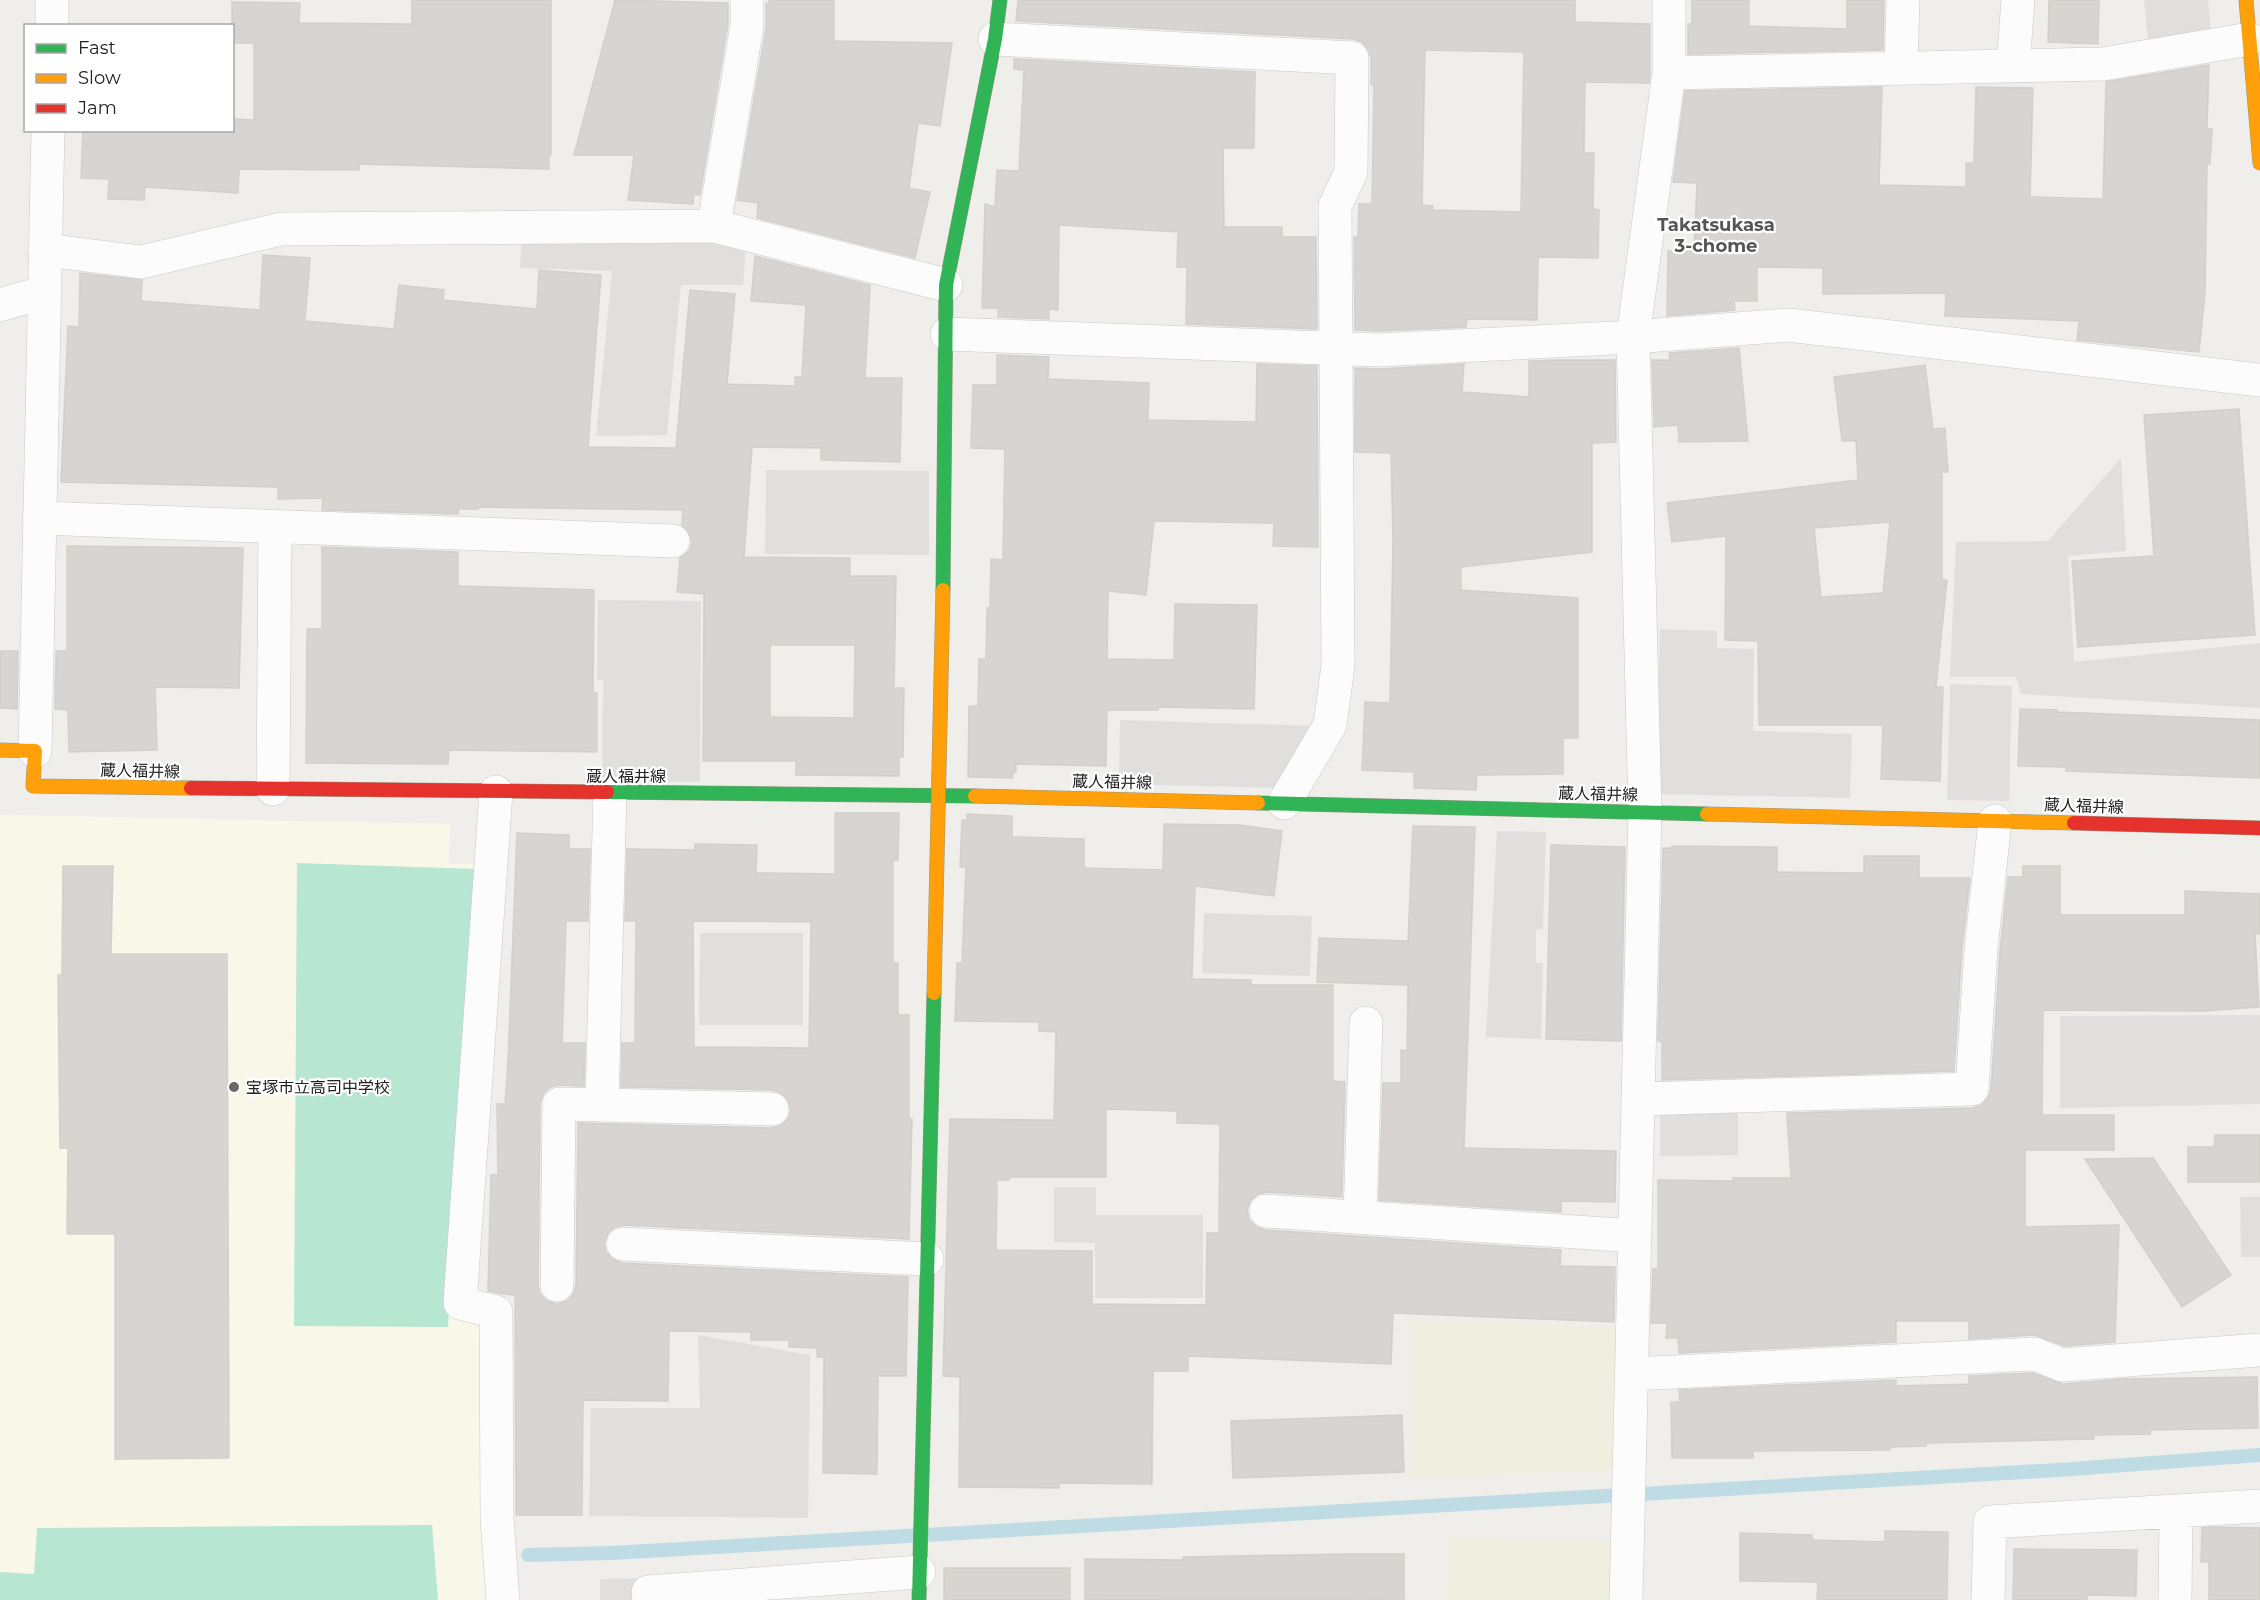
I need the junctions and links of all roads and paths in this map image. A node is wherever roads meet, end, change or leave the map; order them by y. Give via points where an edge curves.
1 (52, 0) edge
2 (747, 0) edge
3 (1000, 0) edge
4 (1669, 0) edge
5 (1903, 0) edge
6 (2018, 0) edge
7 (2246, 0) edge
8 (52, 24) edge
9 (995, 39) junction
10 (2249, 39) junction
11 (2013, 66) junction
12 (1901, 68) junction
13 (1669, 72) junction
14 (48, 132) edge
15 (2260, 163) edge
16 (714, 226) junction
17 (45, 250) junction
18 (946, 285) junction
19 (45, 292) junction
20 (0, 305) edge
21 (947, 334) junction
22 (1633, 337) junction
23 (1336, 349) junction
24 (2260, 380) edge
25 (39, 518) junction
26 (275, 526) junction
27 (672, 541) dead end
28 (0, 750) edge
29 (35, 751) junction
30 (273, 789) junction
31 (496, 792) junction
32 (610, 792) junction
33 (939, 795) junction
34 (1284, 803) junction
35 (1645, 812) junction
36 (1995, 821) junction
37 (2260, 828) edge
38 (1366, 1023) dead end
39 (1639, 1098) junction
40 (602, 1104) junction
41 (772, 1109) dead end
42 (1266, 1211) dead end
43 (1360, 1217) junction
44 (1635, 1236) junction
45 (623, 1244) dead end
46 (927, 1259) junction
47 (556, 1285) dead end
48 (2260, 1350) edge
49 (1632, 1374) junction
50 (2260, 1506) edge
51 (2176, 1511) junction
52 (919, 1574) edge
53 (503, 1600) edge
54 (649, 1600) edge
55 (1626, 1600) edge
56 (1988, 1600) edge
57 (2175, 1600) edge

1 - 8 street
2 - 16 street via 747,25
3 - 9 street
4 - 13 street
5 - 12 street
6 - 11 street
7 - 10 street
9 - 18 street
9 - 23 street via 1352,58 1352,172 1335,206
10 - 11 street via 2103,64
10 - 15 street
11 - 12 street
12 - 13 street
13 - 22 street
14 - 17 street
16 - 17 street via 281,229 141,262
16 - 18 street
17 - 19 street
18 - 21 street
19 - 20 street
19 - 25 street
21 - 23 street
21 - 33 street
22 - 23 street
22 - 24 street via 1788,325
22 - 35 street
23 - 34 street via 1338,666 1330,725
25 - 26 street
25 - 29 street
26 - 27 street
26 - 30 street
28 - 29 street
29 - 30 street, 蔵人福井線 via 33,786
30 - 31 street, 蔵人福井線
31 - 32 street, 蔵人福井線
31 - 53 street via 460,1303 496,1312 497,1519
32 - 33 street, 蔵人福井線
32 - 40 street
33 - 34 street, 蔵人福井線
33 - 46 street
34 - 35 street, 蔵人福井線
35 - 36 street, 蔵人福井線
35 - 39 street
36 - 37 street, 蔵人福井線
36 - 39 street via 1981,949 1972,1089
38 - 43 street
39 - 44 street
40 - 41 street
40 - 47 street via 559,1104
42 - 43 street
43 - 44 street
44 - 49 street
45 - 46 street
46 - 52 street
48 - 49 street via 2062,1365 2035,1354
49 - 55 street
50 - 51 street
51 - 56 street via 1990,1522
51 - 57 street
52 - 54 street via 648,1592

